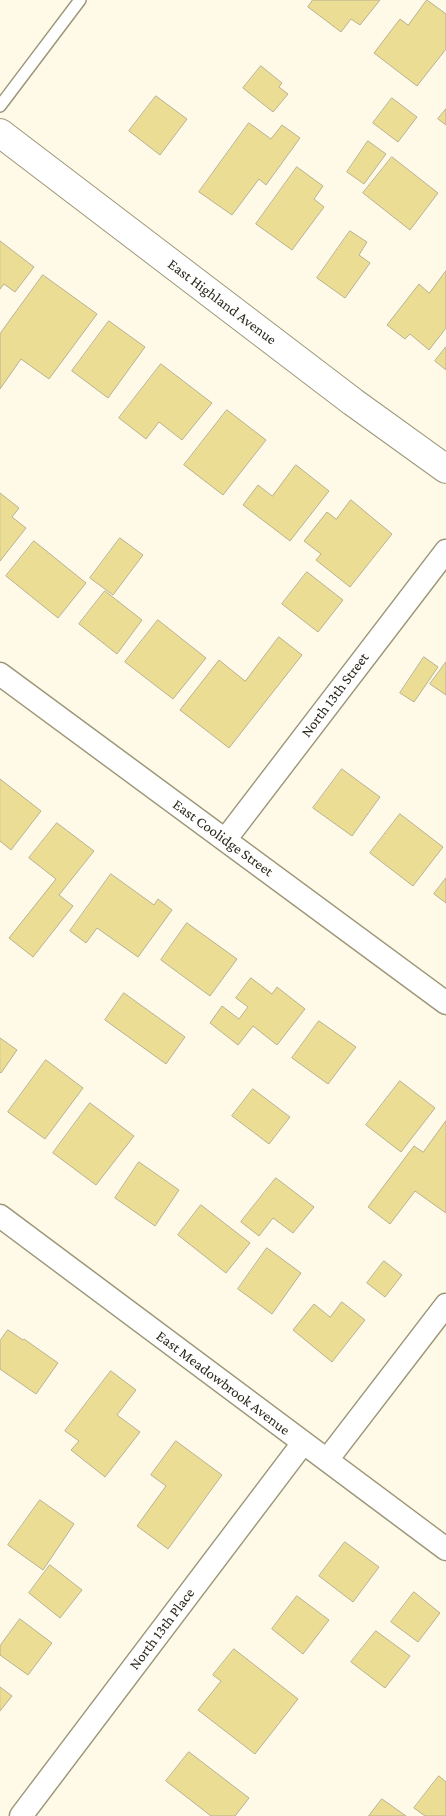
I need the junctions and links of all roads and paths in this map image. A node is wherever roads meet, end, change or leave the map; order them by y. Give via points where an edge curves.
1 (80, 0) edge
2 (0, 106) edge
3 (0, 133) edge
4 (446, 470) edge
5 (446, 551) edge
6 (0, 674) edge
7 (225, 840) junction
8 (446, 1003) edge
9 (0, 1216) edge
10 (446, 1305) edge
11 (303, 1443) junction
12 (327, 1460) junction
13 (446, 1549) edge
14 (21, 1816) edge

1 - 2 lane
3 - 4 street, East Highland Avenue
5 - 7 street, North 13th Street
6 - 7 street, East Coolidge Street
7 - 8 street, East Coolidge Street
9 - 11 street, East Meadowbrook Avenue
10 - 12 street
11 - 12 street, East Meadowbrook Avenue
11 - 14 street, North 13th Place
12 - 13 street, East Meadowbrook Avenue

